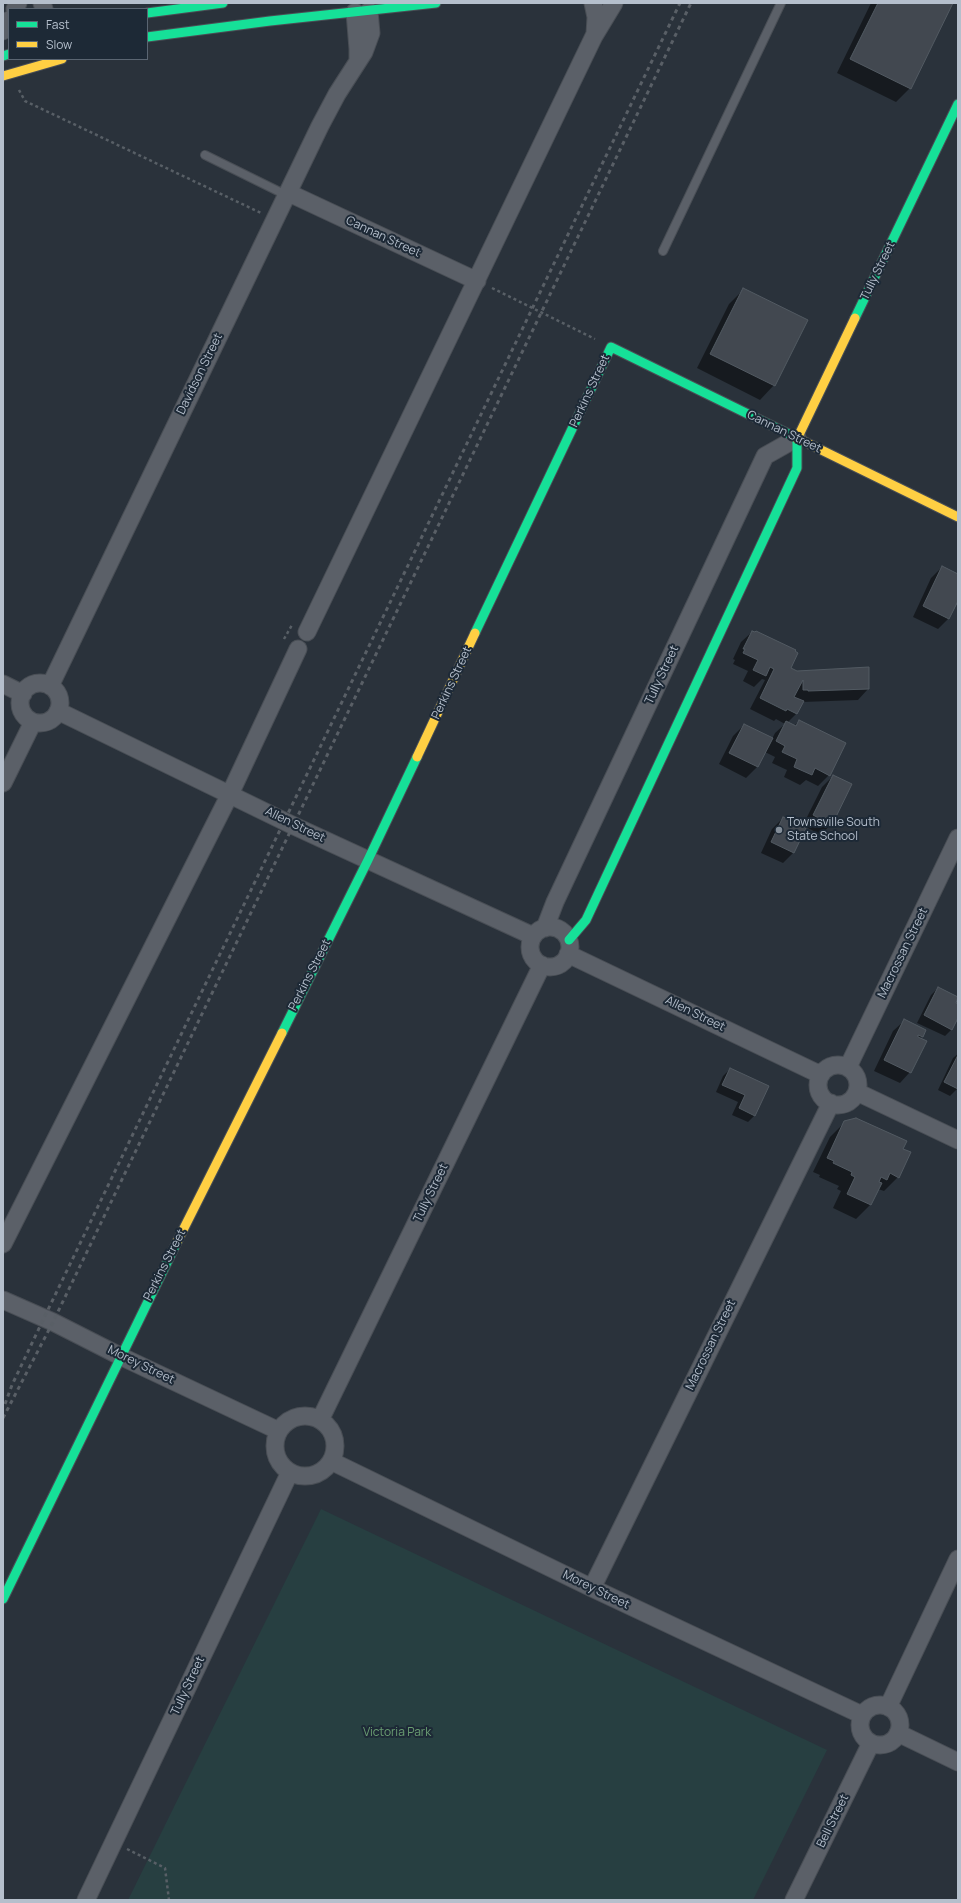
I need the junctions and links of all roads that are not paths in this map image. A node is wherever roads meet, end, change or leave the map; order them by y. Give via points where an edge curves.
1 (223, 3) edge
2 (436, 3) edge
3 (593, 3) edge
4 (614, 3) edge
5 (780, 3) edge
6 (362, 7) edge
7 (148, 13) edge
8 (8, 22) edge
9 (3, 31) edge
10 (594, 36) junction
11 (148, 37) edge
12 (55, 60) edge
13 (6, 75) edge
14 (958, 104) edge
15 (205, 155) dead end
16 (288, 194) junction
17 (663, 251) dead end
18 (477, 281) junction
19 (611, 348) joint
20 (797, 438) junction
21 (958, 517) edge
22 (307, 632) dead end
23 (298, 649) dead end
24 (3, 684) edge
25 (50, 686) junction
26 (23, 694) junction
27 (58, 711) junction
28 (33, 722) junction
29 (3, 784) edge
30 (230, 794) junction
31 (958, 838) edge
32 (368, 860) junction
33 (539, 932) junction
34 (568, 947) junction
35 (542, 965) junction
36 (848, 1067) junction
37 (821, 1075) junction
38 (857, 1092) junction
39 (831, 1103) junction
40 (958, 1140) edge
41 (3, 1244) edge
42 (3, 1300) edge
43 (120, 1356) junction
44 (320, 1420) junction
45 (279, 1431) junction
46 (331, 1461) junction
47 (290, 1472) junction
48 (958, 1559) edge
49 (592, 1588) junction
50 (3, 1599) edge
51 (888, 1707) junction
52 (862, 1715) junction
53 (898, 1733) junction
54 (871, 1743) junction
55 (958, 1762) edge
56 (86, 1900) edge
57 (794, 1900) edge

1 - 7 street
2 - 6 street
3 - 10 street via 596,17
4 - 10 street
5 - 17 lane
6 - 11 street
6 - 16 street, Davidson Street via 356,65 328,109
8 - 9 street
10 - 18 street
12 - 13 street
14 - 20 street, Tully Street
15 - 16 lane, Cannan Street
16 - 18 street, Cannan Street
16 - 25 street, Davidson Street
18 - 22 street
19 - 20 street, Cannan Street
19 - 32 street, Perkins Street
20 - 21 street, Cannan Street
20 - 33 street, Tully Street via 765,456
20 - 34 street, Tully Street via 797,468 586,920
23 - 30 street
24 - 26 street
25 - 26 street via 36,684
25 - 27 street via 59,697
26 - 28 street via 20,703 22,710
27 - 28 street via 48,722
27 - 30 street, Allen Street
28 - 29 street
30 - 32 street, Allen Street
30 - 41 street
31 - 36 street, Macrossan Street
32 - 33 street, Allen Street
32 - 43 street, Perkins Street
33 - 34 street via 552,927 559,930
33 - 35 street via 530,944 535,960
34 - 35 street via 562,962 553,966
34 - 37 street, Allen Street
35 - 44 street, Tully Street
36 - 37 street via 834,1066
36 - 38 street via 857,1078
37 - 39 street via 819,1091
38 - 39 street via 846,1103
38 - 40 street
39 - 49 street, Macrossan Street
42 - 43 street, Morey Street
43 - 45 street, Morey Street
43 - 50 street, Perkins Street
44 - 45 street via 312,1416 293,1418
44 - 46 street via 328,1426 334,1438 335,1452
45 - 47 street via 275,1449 283,1466
46 - 47 street via 321,1471 308,1476
46 - 49 street, Morey Street
47 - 56 street, Tully Street
48 - 51 street
49 - 52 street, Morey Street
51 - 52 street via 874,1706
51 - 53 street via 898,1718
52 - 54 street via 861,1731
53 - 54 street via 887,1743
53 - 55 street
54 - 57 street, Bell Street

